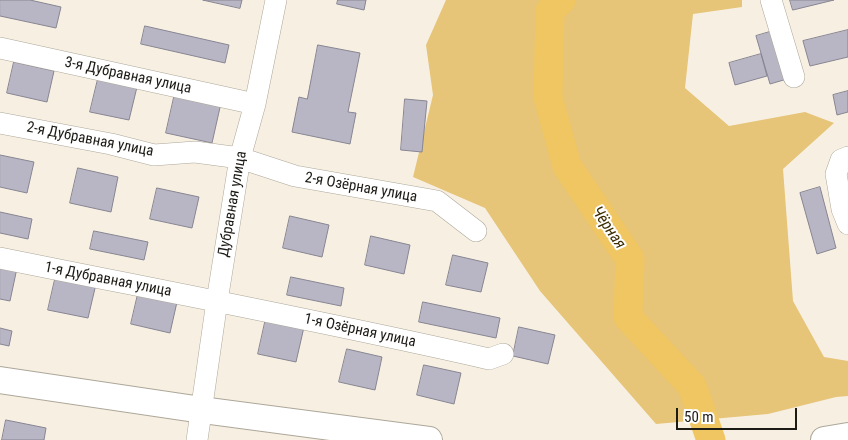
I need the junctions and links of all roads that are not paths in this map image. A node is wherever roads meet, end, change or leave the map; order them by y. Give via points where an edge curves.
1 (276, 0) edge
2 (771, 0) edge
3 (0, 48) edge
4 (794, 76) dead end
5 (255, 104) junction
6 (0, 123) edge
7 (240, 158) junction
8 (844, 158) edge
9 (848, 224) edge
10 (476, 231) dead end
11 (0, 258) edge
12 (217, 301) junction
13 (503, 354) dead end
14 (0, 380) edge
15 (202, 410) junction
16 (848, 436) edge
17 (197, 440) edge
18 (429, 440) edge
19 (824, 440) edge

1 - 5 street, Дубравная улица
2 - 4 street
3 - 5 street, 3-я Дубравная улица
5 - 7 street, Дубравная улица
6 - 7 street, 2-я Дубравная улица via 154,155 195,152
7 - 10 street, 2-я Озёрная улица via 294,176 438,201
7 - 12 street, Дубравная улица
8 - 9 street via 836,174 842,210
11 - 12 street, 1-я Дубравная улица
12 - 13 street, 1-я Озёрная улица via 489,359
12 - 15 street, Дубравная улица
14 - 15 main road
15 - 17 street, Дубравная улица
15 - 18 main road
16 - 19 main road

